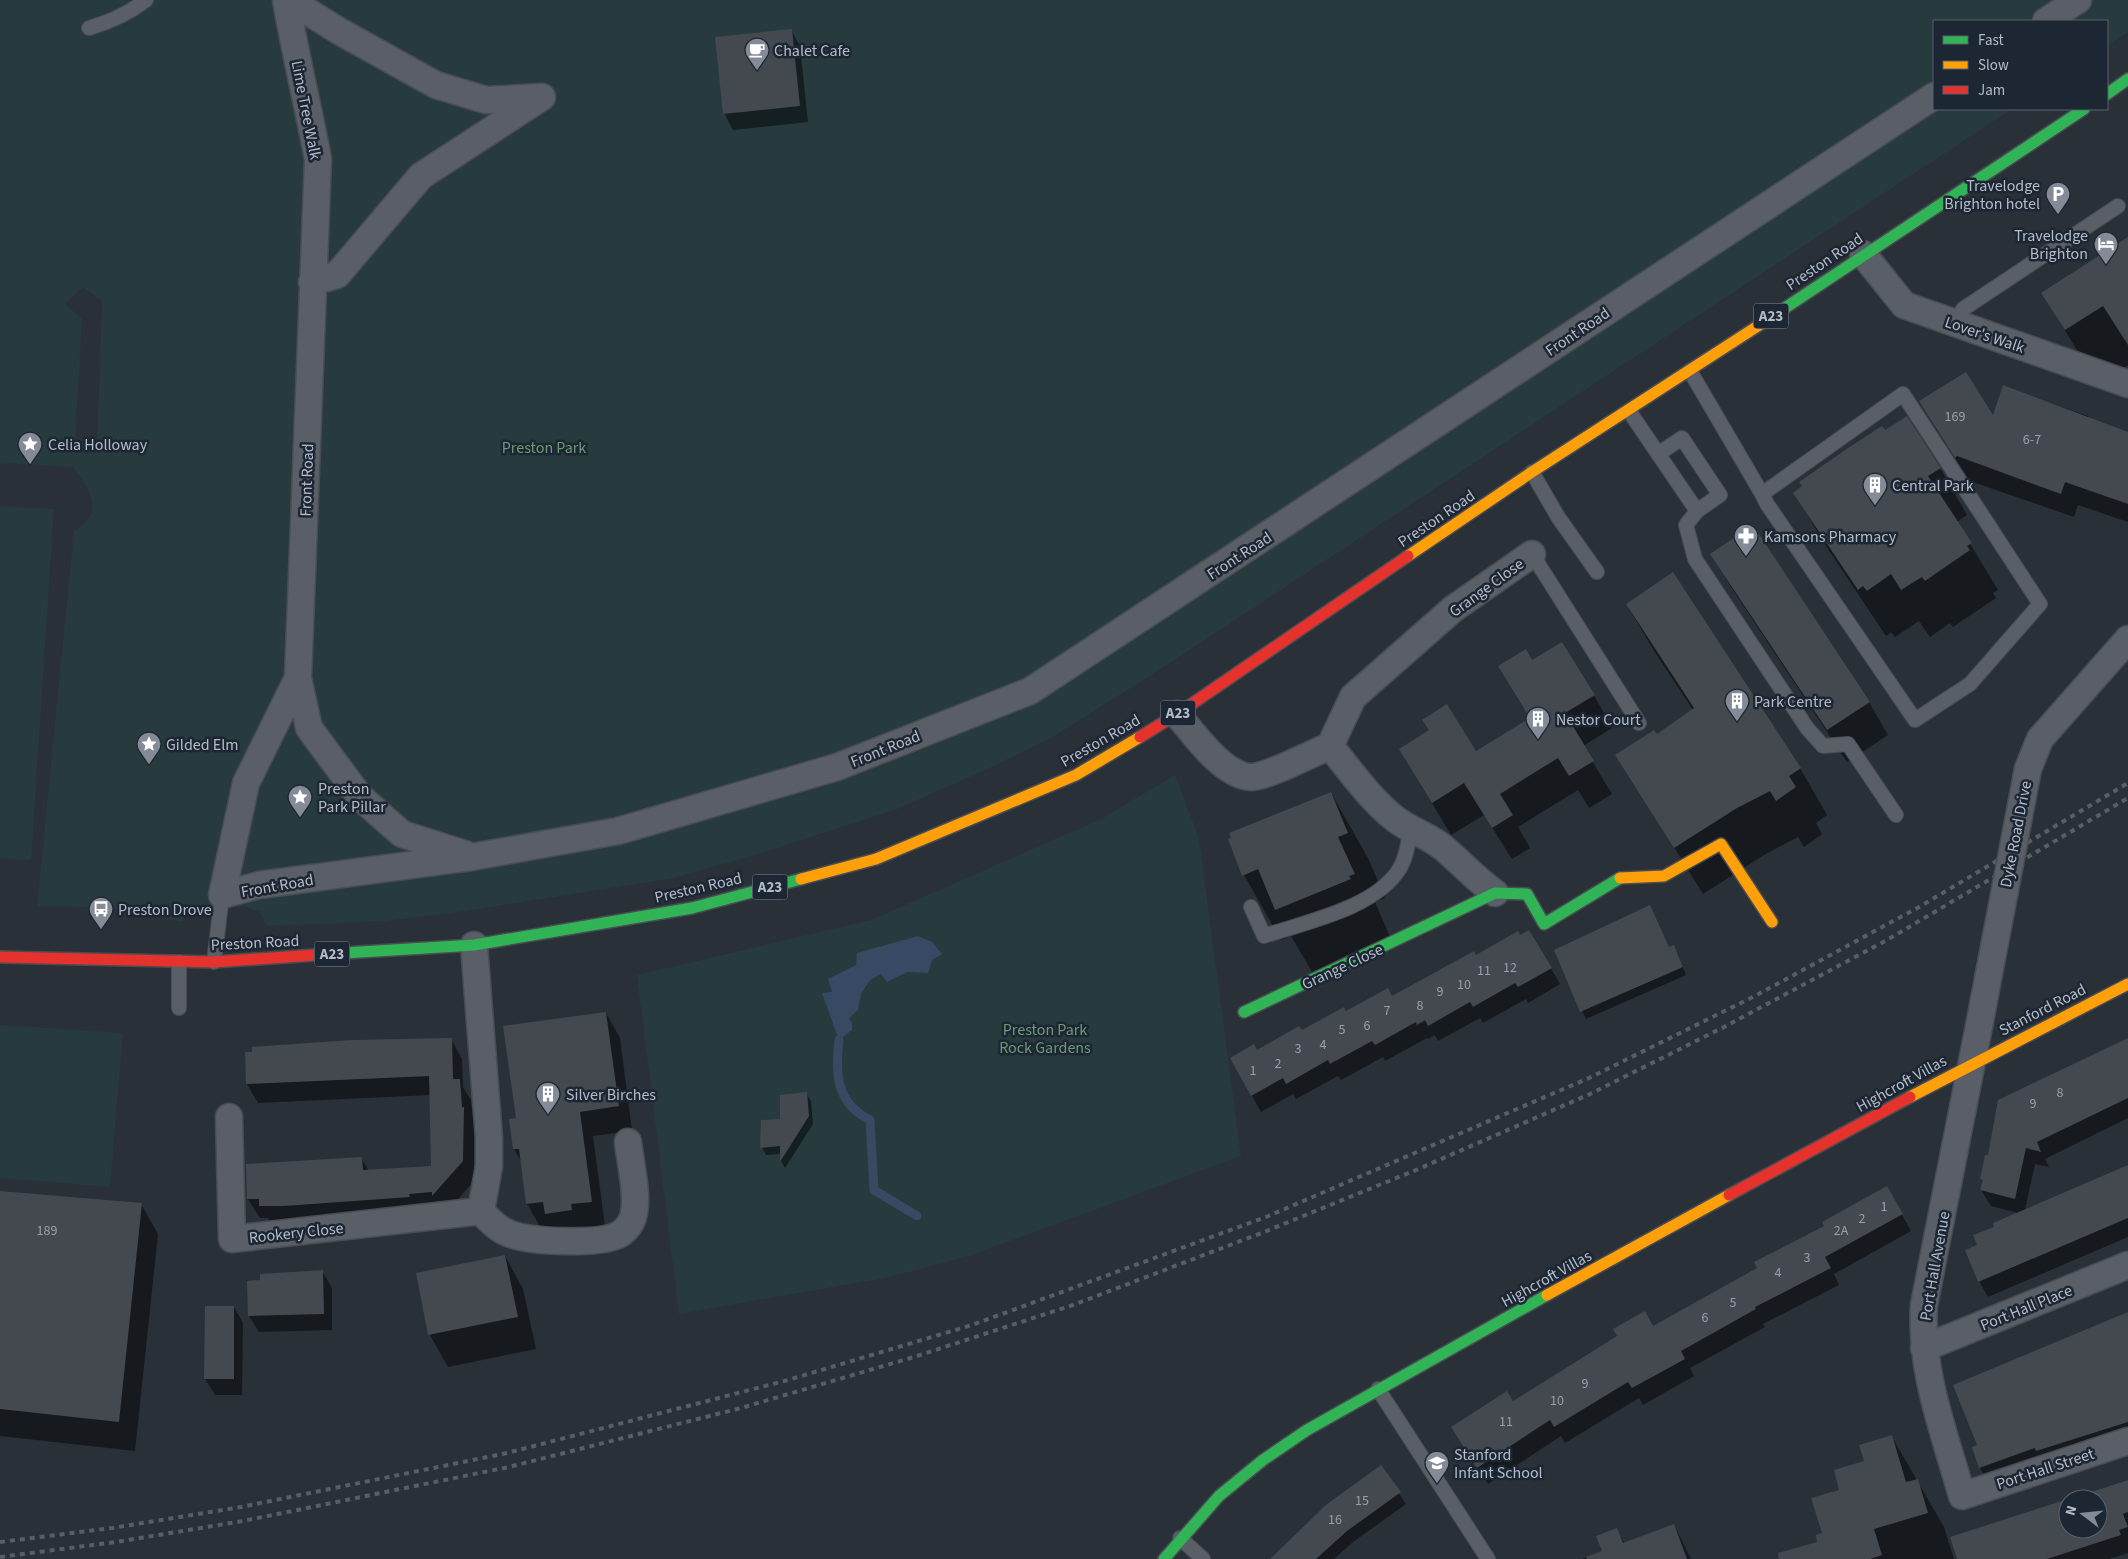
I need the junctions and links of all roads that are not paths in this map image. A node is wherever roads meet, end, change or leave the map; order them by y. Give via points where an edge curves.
1 (146, 0) edge
2 (287, 0) edge
3 (2078, 0) edge
4 (2048, 20) edge
5 (89, 28) dead end
6 (2128, 80) edge
7 (2108, 93) edge
8 (1933, 97) edge
9 (2082, 110) edge
10 (2118, 206) dead end
11 (1863, 254) junction
12 (312, 282) junction
13 (1957, 324) junction
14 (1690, 371) junction
15 (2128, 384) edge
16 (1629, 411) junction
17 (1658, 454) junction
18 (1532, 472) junction
19 (1762, 494) junction
20 (1697, 511) junction
21 (1532, 554) joint
22 (1597, 572) dead end
23 (2128, 639) edge
24 (298, 678) junction
25 (1177, 714) junction
26 (1639, 723) dead end
27 (1330, 746) junction
28 (1896, 815) dead end
29 (1410, 830) junction
30 (472, 856) junction
31 (1495, 893) junction
32 (222, 895) junction
33 (1251, 907) dead end
34 (1772, 922) dead end
35 (474, 945) junction
36 (0, 957) edge
37 (179, 962) junction
38 (214, 962) junction
39 (2128, 984) edge
40 (179, 1008) dead end
41 (1244, 1012) dead end
42 (1971, 1063) junction
43 (229, 1117) dead end
44 (628, 1142) dead end
45 (480, 1212) junction
46 (2128, 1265) edge
47 (1924, 1348) junction
48 (1378, 1389) junction
49 (2128, 1441) edge
50 (1962, 1496) joint
51 (1180, 1538) junction
52 (1164, 1559) edge
53 (1203, 1559) edge
54 (1488, 1559) edge

1 - 5 lane via 124,15
2 - 12 street, Lime Tree Walk via 293,44 305,86 318,159
2 - 12 street via 436,85 486,100 542,97 421,176 337,275
3 - 4 street
6 - 7 main road
8 - 30 street, Front Road via 1030,690 837,767 669,818 618,831
9 - 11 main road, Preston Road / A23
10 - 13 lane via 1963,309
11 - 13 street, Lover's Walk via 1904,305
11 - 14 main road, Preston Road / A23
12 - 24 street, Front Road
13 - 15 street, Lover's Walk
14 - 16 main road, Preston Road / A23
14 - 19 lane
16 - 17 lane
16 - 18 main road, Preston Road / A23
17 - 20 lane
17 - 20 lane via 1682,438 1720,495
18 - 22 lane via 1558,517
18 - 25 main road, Preston Road / A23
19 - 19 lane via 1914,720 1970,684 2040,604 1903,394
20 - 28 lane via 1686,525 1694,559 1807,728 1823,746 1848,744
21 - 26 lane, Grange Close
21 - 27 street, Grange Close via 1453,609 1354,697
23 - 42 street, Dyke Road Drive, bridge via 2040,739 2028,768
24 - 30 street, Front Road via 309,728 360,798 402,834
24 - 32 street, Front Road via 246,783
25 - 27 street via 1224,765 1237,774 1252,777
25 - 35 main road, Preston Road / A23 via 1076,775 876,859 692,908
27 - 29 street via 1376,801
29 - 31 street via 1446,849 1470,875
29 - 33 lane via 1400,868 1375,894 1264,936
30 - 32 street, Front Road via 259,885
31 - 34 main road, Grange Close via 1527,894 1544,924 1621,878 1664,876 1721,844
31 - 41 main road, Grange Close
32 - 38 lane
35 - 38 main road, Preston Road / A23
35 - 45 street via 489,1138 489,1166
36 - 37 main road, Preston Road / A23
37 - 38 main road, Preston Road / A23
37 - 40 lane
39 - 42 main road, Stanford Road
42 - 47 street, Port Hall Avenue via 1924,1305
42 - 48 main road, Highcroft Villas
43 - 45 street, Rookery Close via 232,1239
44 - 45 street via 636,1211 631,1224 619,1235 581,1242 518,1236 507,1233
46 - 47 street, Port Hall Place
47 - 50 street, Port Hall Avenue via 1930,1385
48 - 51 main road, Highcroft Villas via 1306,1430 1263,1460 1219,1496
48 - 54 lane
49 - 50 street, Port Hall Street
51 - 52 main road, Highcroft Villas
51 - 53 lane

